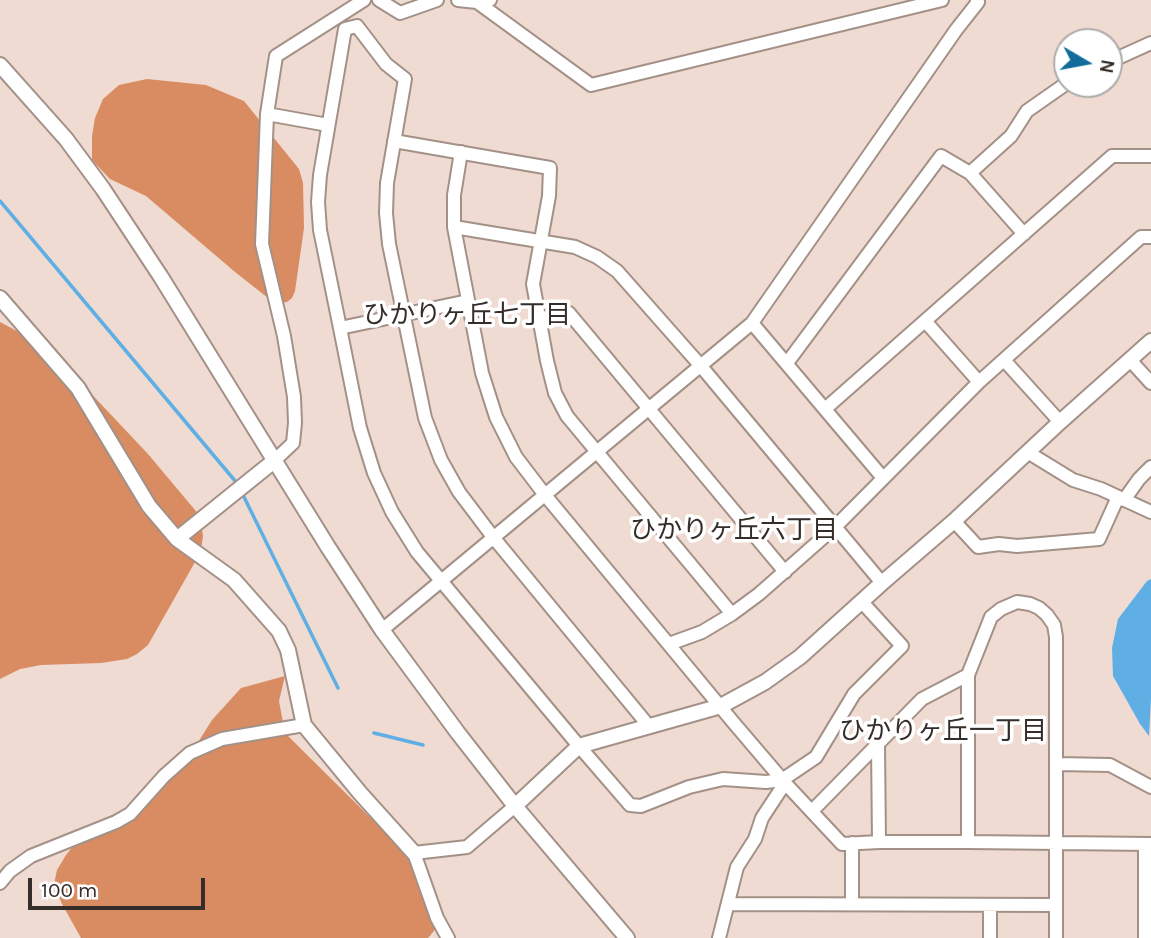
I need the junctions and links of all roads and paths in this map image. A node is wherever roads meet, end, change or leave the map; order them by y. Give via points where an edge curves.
1 (364, 0) edge
2 (379, 0) edge
3 (437, 0) edge
4 (458, 0) edge
5 (942, 0) edge
6 (977, 0) edge
7 (484, 1) edge
8 (1151, 43) edge
9 (1123, 56) edge
10 (0, 65) edge
11 (1053, 93) edge
12 (268, 114) junction
13 (328, 125) junction
14 (394, 141) junction
15 (461, 152) junction
16 (1151, 156) edge
17 (970, 173) junction
18 (454, 227) junction
19 (1024, 234) junction
20 (1151, 237) edge
21 (541, 241) junction
22 (0, 298) edge
23 (468, 301) junction
24 (404, 315) junction
25 (538, 319) junction
26 (925, 321) junction
27 (752, 323) junction
28 (340, 328) junction
29 (1151, 341) edge
30 (1004, 360) junction
31 (1130, 360) junction
32 (787, 363) junction
33 (701, 365) junction
34 (979, 382) junction
35 (1151, 383) edge
36 (649, 408) junction
37 (825, 409) junction
38 (1060, 422) junction
39 (597, 452) junction
40 (1029, 453) junction
41 (274, 461) junction
42 (1151, 467) edge
43 (883, 478) junction
44 (545, 495) junction
45 (1121, 498) junction
46 (1151, 512) edge
47 (954, 521) junction
48 (835, 527) junction
49 (493, 537) junction
50 (177, 538) junction
51 (785, 572) junction
52 (442, 581) junction
53 (882, 583) junction
54 (862, 602) junction
55 (732, 614) junction
56 (382, 630) junction
57 (669, 645) junction
58 (968, 675) junction
59 (720, 706) junction
60 (304, 725) junction
61 (648, 725) junction
62 (878, 745) junction
63 (579, 746) junction
64 (1057, 764) junction
65 (783, 782) junction
66 (1151, 787) edge
67 (515, 806) junction
68 (812, 811) junction
69 (879, 842) junction
70 (968, 842) junction
71 (852, 843) junction
72 (1056, 843) junction
73 (1148, 844) edge
74 (415, 853) junction
75 (0, 883) edge
76 (728, 904) junction
77 (852, 904) junction
78 (990, 905) junction
79 (1056, 905) junction
80 (448, 938) edge
81 (627, 938) edge
82 (719, 938) edge
83 (990, 938) edge
84 (1056, 938) edge
85 (1145, 938) edge

1 - 12 street via 275,56
2 - 3 street via 400,13
4 - 7 street
5 - 7 street via 591,85
6 - 27 street
8 - 9 street
10 - 41 street via 103,189
11 - 17 street via 1027,111 1011,136
12 - 13 street
12 - 41 street via 262,244 286,348 295,423 293,443
13 - 14 street via 345,29 357,26 386,64 405,79
13 - 28 street via 318,202
14 - 15 street
14 - 24 street via 386,213
15 - 18 street
15 - 21 street via 550,167
16 - 19 street via 1112,156
17 - 19 street
17 - 32 street via 941,156
18 - 21 street
18 - 23 street
19 - 26 street
20 - 30 street via 1141,237
21 - 25 street via 533,284
21 - 33 street via 575,247 617,271
22 - 50 street via 78,388 149,506
23 - 24 street
23 - 44 street via 496,416 516,457
24 - 28 street
24 - 49 street via 425,418 441,460
25 - 36 street via 569,313
25 - 39 street via 555,393 567,416
26 - 34 street
26 - 37 street
27 - 32 street
27 - 33 street
28 - 52 street via 374,473 417,552
29 - 31 street
30 - 34 street
30 - 38 street
31 - 35 street
31 - 38 street
32 - 37 street
33 - 36 street
33 - 48 street
34 - 43 street
36 - 39 street
36 - 51 street
37 - 43 street
38 - 40 street
39 - 44 street
39 - 55 street
40 - 45 street via 1073,480
40 - 47 street
41 - 50 street
41 - 56 street
42 - 45 street
43 - 48 street
44 - 49 street
44 - 57 street
45 - 46 street
45 - 47 street via 1098,539 978,547
47 - 53 street
48 - 51 street
48 - 53 street
49 - 52 street
49 - 61 street
50 - 60 street via 234,580 279,631 288,650
51 - 55 street
52 - 56 street
52 - 63 street
53 - 54 street
54 - 59 street via 800,657
54 - 65 street via 902,646 854,694 816,757
55 - 57 street
56 - 67 street
57 - 59 street
58 - 62 street via 922,699
58 - 64 street via 991,617 1001,609 1017,602 1047,615 1056,638
58 - 70 street
59 - 61 street
59 - 65 street
60 - 74 street
60 - 75 street via 222,739 190,753 130,814 30,856
61 - 63 street
62 - 68 street
62 - 69 street
63 - 65 street via 631,805 641,807 723,779
63 - 67 street
64 - 66 street via 1110,765
64 - 72 street
65 - 68 street
65 - 76 street via 737,867
67 - 74 street via 467,847
67 - 81 street
68 - 71 street via 842,844
69 - 70 street
69 - 71 street
70 - 72 street
71 - 77 street
72 - 73 street
72 - 79 street
73 - 85 street
74 - 80 street
76 - 77 street
76 - 82 street
77 - 78 street
78 - 79 street
78 - 83 street
79 - 84 street

